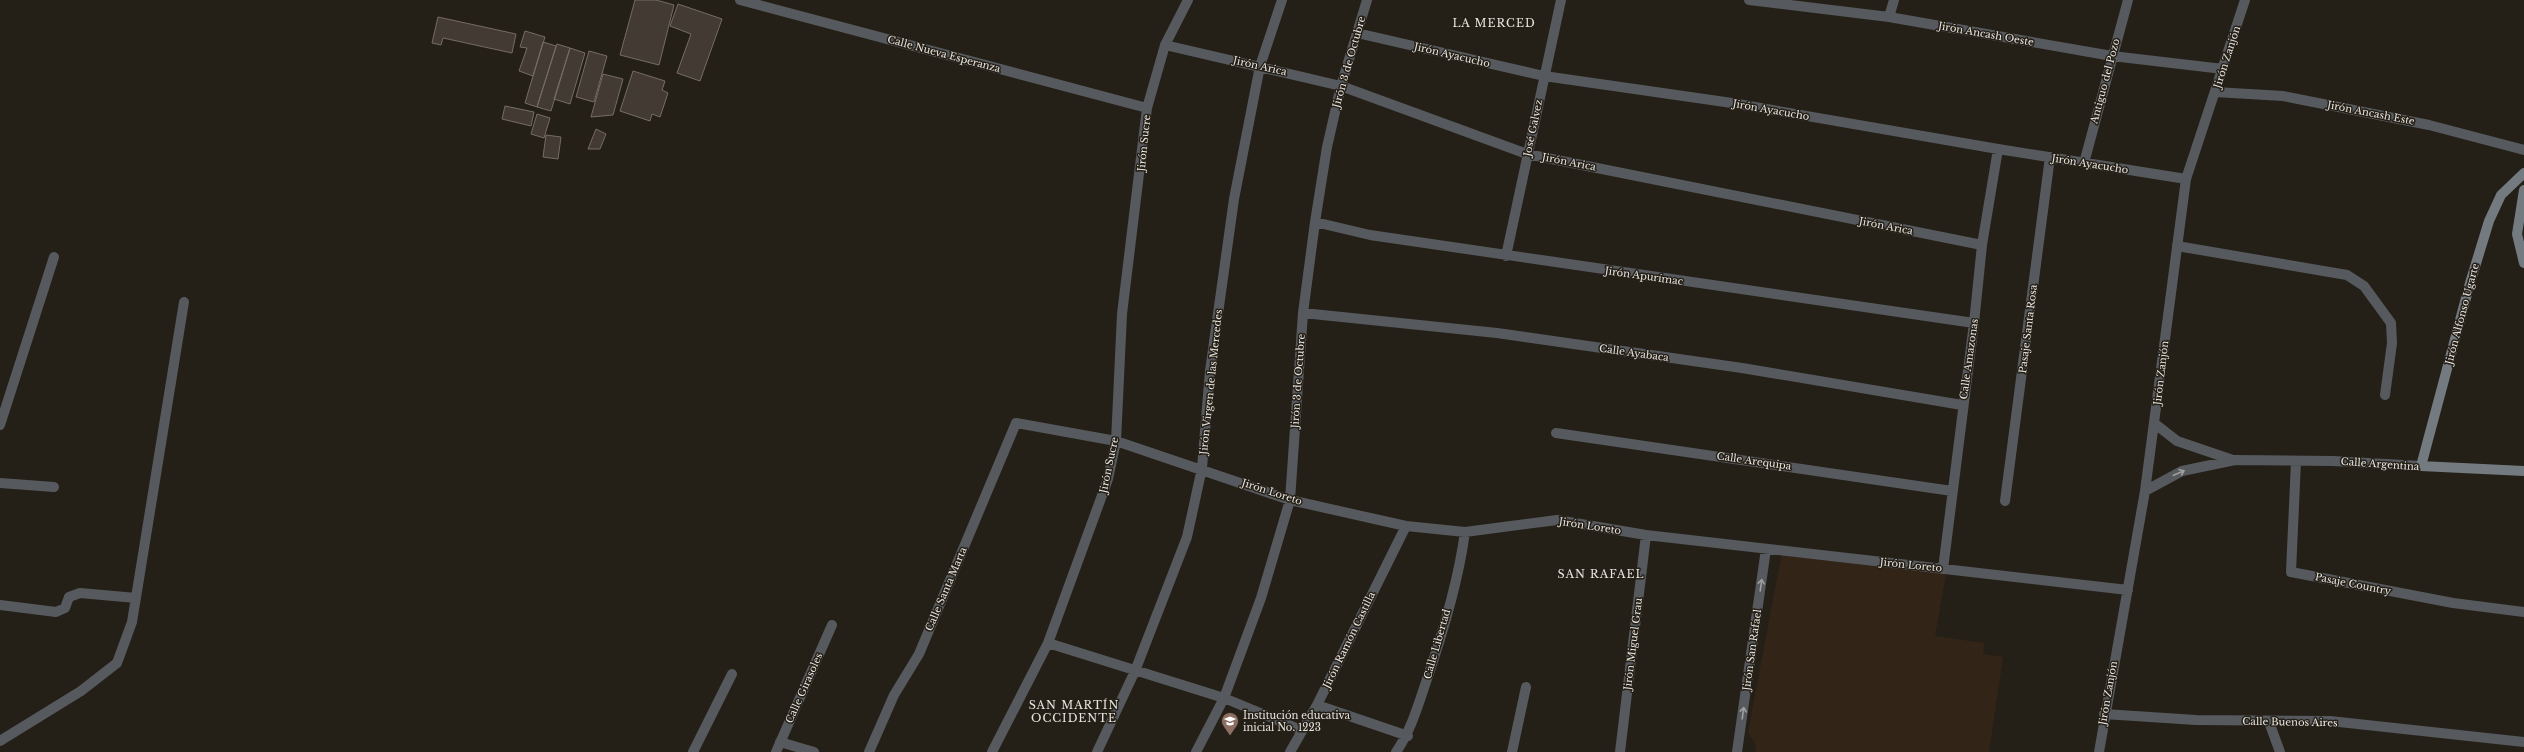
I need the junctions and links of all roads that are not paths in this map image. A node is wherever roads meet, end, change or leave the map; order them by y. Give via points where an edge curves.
1 (740, 0) edge
2 (1188, 0) edge
3 (1282, 0) edge
4 (1367, 0) edge
5 (1561, 0) edge
6 (1749, 0) edge
7 (1894, 0) edge
8 (2128, 0) edge
9 (2245, 0) edge
10 (1890, 17) junction
11 (1357, 33) junction
12 (1165, 45) junction
13 (2112, 56) junction
14 (1260, 66) junction
15 (2223, 69) junction
16 (1544, 76) junction
17 (1341, 86) junction
18 (2215, 92) junction
19 (1148, 108) junction
20 (1998, 150) junction
21 (2524, 150) edge
22 (1527, 154) junction
23 (2050, 158) junction
24 (2084, 163) junction
25 (2524, 173) edge
26 (2186, 179) junction
27 (2524, 190) edge
28 (1315, 222) junction
29 (2521, 234) edge
30 (1982, 245) junction
31 (2177, 246) junction
32 (1506, 256) junction
33 (54, 257) dead end
34 (2524, 263) edge
35 (184, 302) dead end
36 (1303, 313) junction
37 (1974, 323) junction
38 (2385, 395) dead end
39 (1962, 405) junction
40 (1016, 423) joint
41 (2154, 423) junction
42 (0, 425) edge
43 (1556, 433) dead end
44 (1116, 441) junction
45 (2235, 460) junction
46 (2296, 461) junction
47 (2421, 466) junction
48 (1202, 468) junction
49 (2524, 471) edge
50 (0, 483) edge
51 (54, 487) dead end
52 (1952, 491) junction
53 (2145, 491) junction
54 (1290, 500) junction
55 (2005, 501) dead end
56 (1406, 526) junction
57 (1465, 532) junction
58 (1646, 535) junction
59 (1766, 549) junction
60 (1943, 569) junction
61 (2128, 590) junction
62 (136, 598) junction
63 (0, 605) edge
64 (2524, 612) edge
65 (832, 625) dead end
66 (1048, 643) junction
67 (1134, 671) junction
68 (732, 674) dead end
69 (1526, 687) dead end
70 (1224, 698) junction
71 (1317, 705) junction
72 (2104, 714) junction
73 (2269, 722) junction
74 (1300, 730) junction
75 (1408, 736) junction
76 (0, 741) edge
77 (780, 742) junction
78 (2524, 742) edge
79 (693, 752) edge
80 (776, 752) edge
81 (814, 752) edge
82 (869, 752) edge
83 (992, 752) edge
84 (1097, 752) edge
85 (1196, 752) edge
86 (1290, 752) edge
87 (1396, 752) edge
88 (1512, 752) edge
89 (1620, 752) edge
90 (1737, 752) edge
91 (2098, 752) edge
92 (2280, 752) edge

1 - 19 street, Calle Nueva Esperanza
2 - 12 street, Jirón Sucre
3 - 14 street, Jirón Virgen de las Mercedes
4 - 11 street, Jirón 3 de Octubre
5 - 16 street, José Galvez
6 - 10 street, Jirón Ancash Oeste
7 - 10 street
8 - 13 street, Antiguo del Pozo
9 - 15 street, Jirón Zanjón
10 - 13 street, Jirón Ancash Oeste
11 - 16 street, Jirón Ayacucho
11 - 17 street, Jirón 3 de Octubre
12 - 14 street, Jirón Arica
12 - 19 street, Jirón Sucre
13 - 15 street, Jirón Ancash Oeste
13 - 24 street, Antiguo del Pozo
14 - 17 street, Jirón Arica
14 - 48 street, Jirón Virgen de las Mercedes via 1234,199 1222,278 1210,371
15 - 18 street, Jirón Zanjón
16 - 20 street, Jirón Ayacucho via 1732,103
16 - 22 street, José Galvez
17 - 22 street, Jirón Arica
17 - 28 street, Jirón 3 de Octubre via 1327,147
18 - 21 street, Jirón Ancash Este via 2284,96 2430,125
18 - 26 street, Jirón Zanjón
19 - 44 street, Jirón Sucre via 1122,314
20 - 23 street, Jirón Ayacucho
20 - 30 street, Calle Amazonas
22 - 30 street, Jirón Arica
22 - 32 street, José Galvez
23 - 24 street, Jirón Ayacucho
23 - 55 street, Pasaje Santa Rosa
24 - 26 street, Jirón Ayacucho
25 - 47 street, Jirón Alfonso Ugarte via 2502,195 2489,221
26 - 31 street, Jirón Zanjón
27 - 29 street
28 - 32 street, Jirón Apurímac via 1370,236
28 - 36 street, Jirón 3 de Octubre
29 - 34 street
30 - 37 street, Calle Amazonas
31 - 38 street via 2347,275 2364,286 2391,323 2392,343
31 - 41 street, Jirón Zanjón
32 - 37 street, Jirón Apurímac
33 - 42 street
35 - 62 street
36 - 39 street, Calle Ayabaca via 1512,335 1742,368
36 - 54 street, Jirón 3 de Octubre
37 - 39 street, Calle Amazonas
39 - 52 street, Calle Amazonas
40 - 44 street, Jirón Loreto
40 - 82 street, Calle Santa Marta via 919,654 894,695
41 - 45 street, Calle Argentina via 2178,441
41 - 53 street, Jirón Zanjón
43 - 52 street, Calle Arequipa
44 - 48 street, Jirón Loreto
44 - 66 street, Jirón Sucre via 1100,506
45 - 46 street, Calle Argentina
53 -> 45 street, Calle Argentina via 2182,471
46 - 47 street, Calle Argentina
46 - 64 street, Pasaje Country via 2291,572 2453,603
47 - 49 street, Calle Argentina
48 - 54 street, Jirón Loreto
48 - 67 street, Jirón Virgen de las Mercedes via 1185,543
50 - 51 street
52 - 60 street, Calle Amazonas
53 - 61 street, Jirón Zanjón
54 - 56 street, Jirón Loreto
54 - 70 street, Jirón 3 de Octubre via 1261,598
56 - 57 street, Jirón Loreto
56 - 71 street, Jirón Ramón Castilla
57 - 58 street, Jirón Loreto via 1557,520
57 - 75 street, Calle Libertad via 1438,648
58 - 59 street, Jirón Loreto
58 - 89 street, Jirón Miguel Grau
59 - 60 street, Jirón Loreto
90 -> 59 street, Jirón San Rafael
60 - 61 street, Jirón Loreto
61 - 72 street, Jirón Zanjón
62 - 63 street via 80,593 70,597 65,608 56,612
62 - 76 street via 132,622 117,663 81,691
65 - 77 street, Calle Girasoles
66 - 67 street
66 - 83 street, Jirón Sucre
67 - 70 street
67 - 84 street, Jirón Virgen de las Mercedes
68 - 79 street
69 - 88 street
70 - 74 street
70 - 85 street, Jirón 3 de Octubre
71 - 74 street, Jirón Ramón Castilla
71 - 75 street
72 - 73 street, Calle Buenos Aires
72 - 91 street, Jirón Zanjón
73 - 78 street, Calle Buenos Aires via 2330,721
73 - 92 street
74 - 86 street, Jirón Ramón Castilla
75 - 87 street, Calle Libertad
77 - 80 street, Calle Girasoles
77 - 81 street

